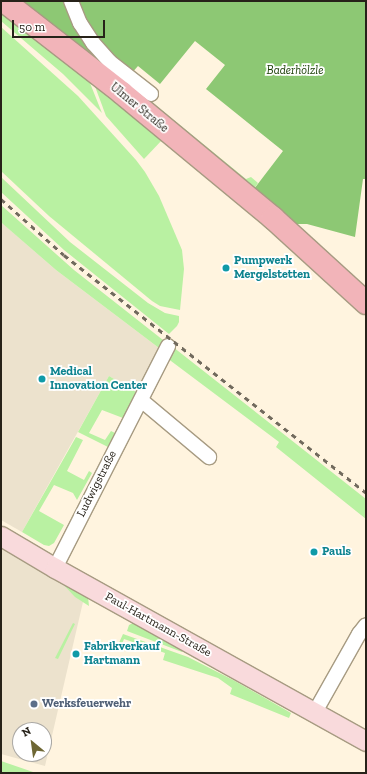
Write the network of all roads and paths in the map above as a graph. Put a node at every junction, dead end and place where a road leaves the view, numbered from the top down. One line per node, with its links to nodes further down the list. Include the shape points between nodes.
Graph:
1 (4, 1): 4 (main road, Ulmer Straße, via 273,218)
2 (71, 1): 3 (street, via 80,23 93,43 110,62)
3 (151, 94)
4 (366, 302)
5 (168, 346): 6 (street, Ludwigstraße)
6 (141, 400): 7 (street); 9 (street, Ludwigstraße)
7 (209, 457)
8 (1, 536): 9 (main road, Paul-Hartmann-Straße)
9 (55, 568): 11 (main road, Paul-Hartmann-Straße)
10 (366, 625): 11 (street)
11 (315, 712): 12 (main road, Paul-Hartmann-Straße)
12 (366, 740)

